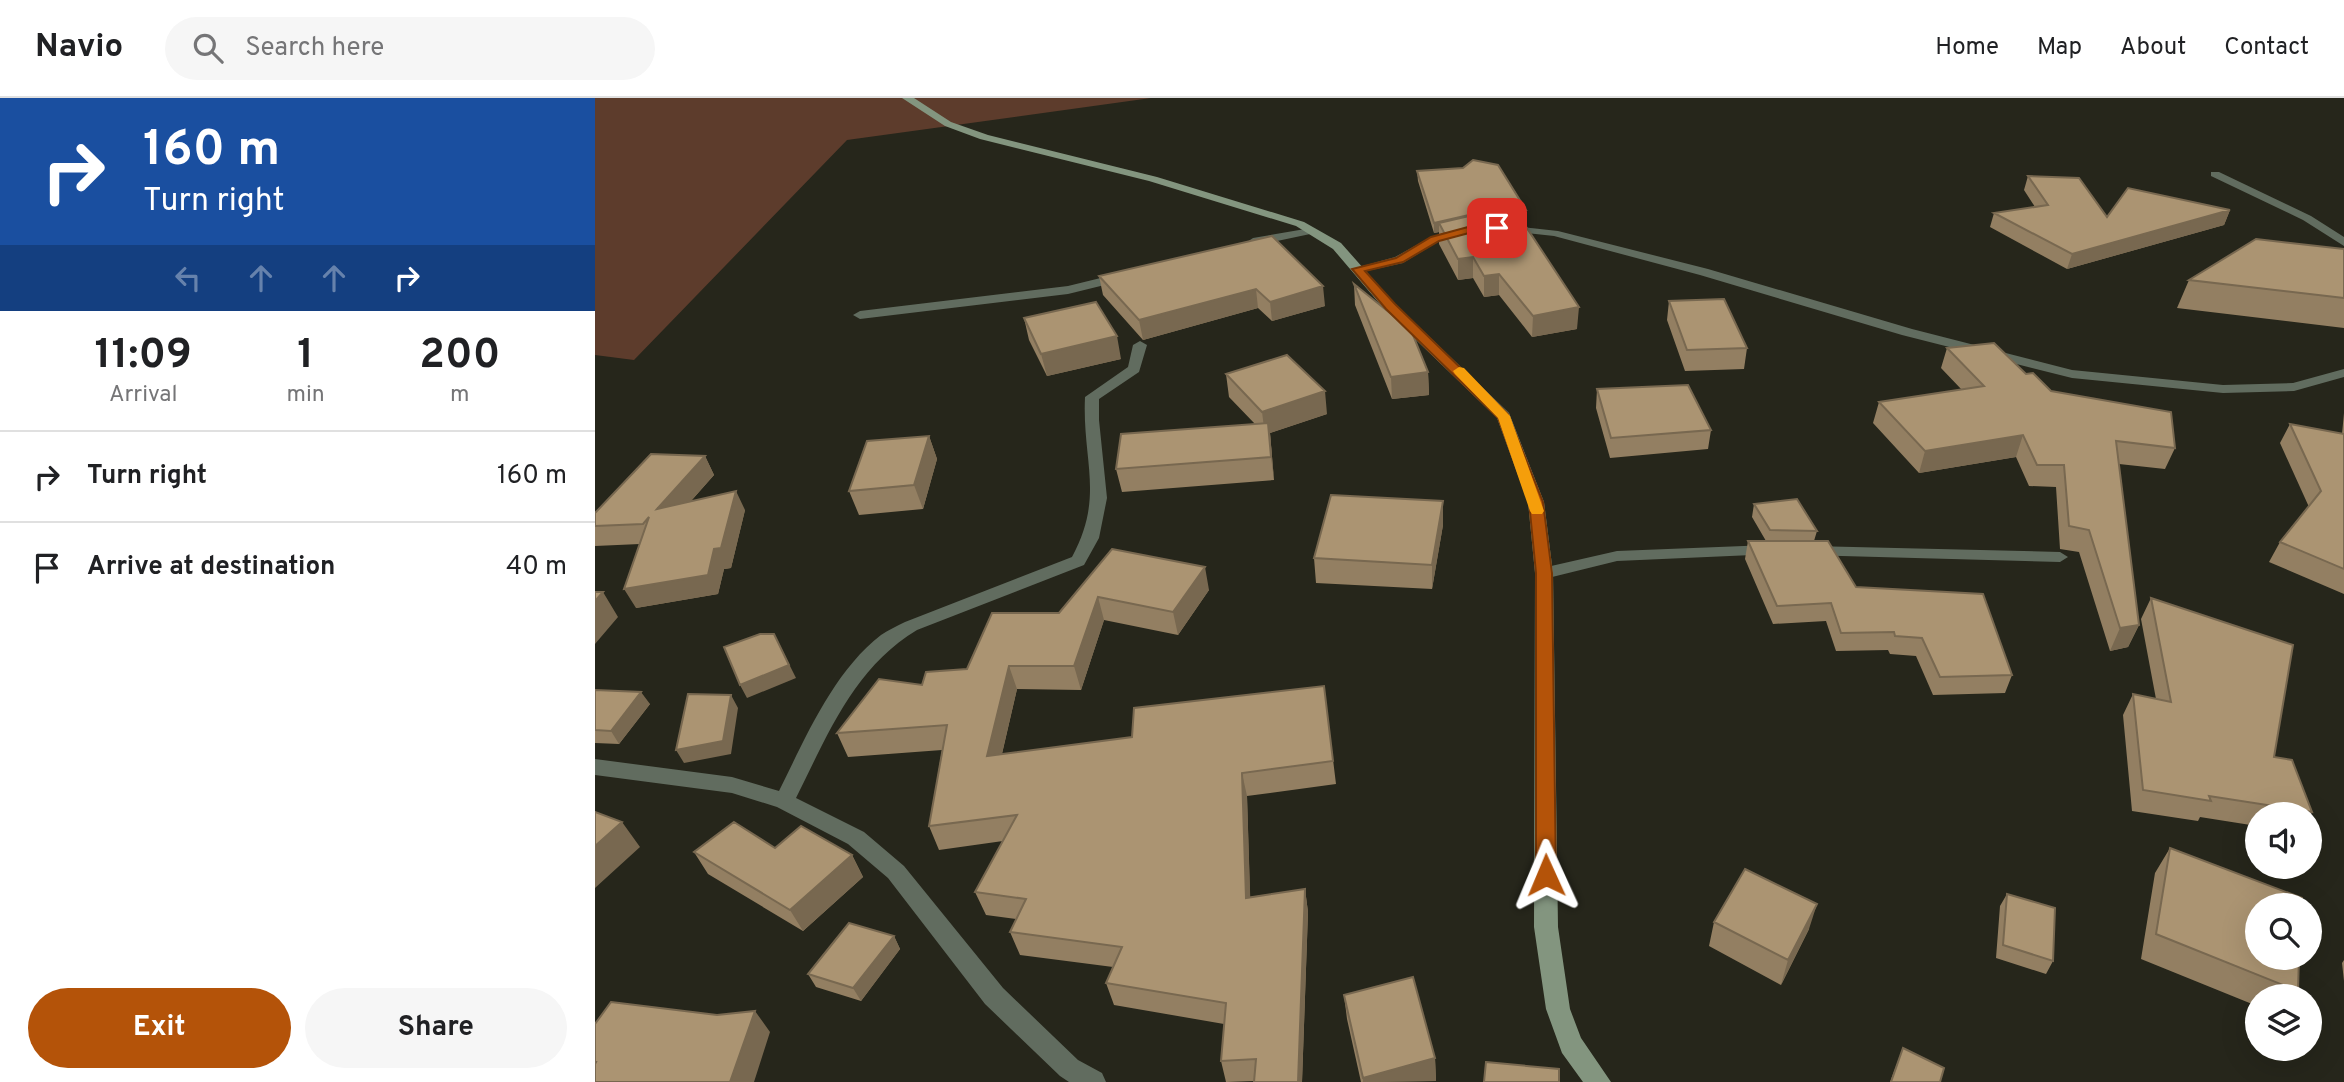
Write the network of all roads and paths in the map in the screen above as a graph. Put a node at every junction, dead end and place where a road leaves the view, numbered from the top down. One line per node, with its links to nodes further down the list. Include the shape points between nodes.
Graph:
1 (907, 98): 3 (main road, via 948,124 984,137 1153,179)
2 (2215, 174): 4 (street, via 2307,218)
3 (1311, 231): 5 (street); 6 (main road, via 1337,246)
4 (2344, 242)
5 (1241, 245)
6 (1358, 269): 10 (street, via 1399,260 1435,239 1513,227 1704,272 2071,374 2224,389 2294,387); 12 (main road, via 1390,307 1504,416 1536,502)
7 (1130, 275): 8 (street, via 1068,290)
8 (860, 315)
9 (1140, 345): 14 (street, via 1134,369 1092,397 1100,510 1078,561 911,626 886,641 823,724)
10 (2344, 373)
11 (2060, 557): 12 (street, via 1793,551 1617,556)
12 (1544, 573): 16 (main road, via 1546,927 1558,1009 1571,1045)
13 (595, 767): 14 (street, via 732,785)
14 (784, 801): 15 (street, via 856,838 896,872 993,996 1069,1068)
15 (1093, 1082)
16 (1598, 1082)

